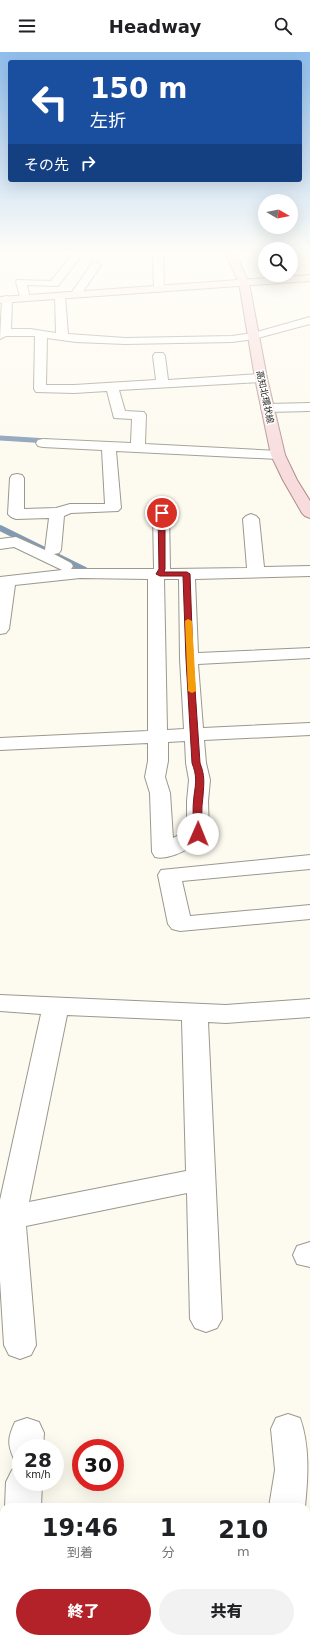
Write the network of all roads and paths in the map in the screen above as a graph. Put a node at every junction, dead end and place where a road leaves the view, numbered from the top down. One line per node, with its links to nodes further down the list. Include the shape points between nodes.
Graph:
1 (61, 326): 7 (street)
2 (252, 326): 6 (main road, 高知北環状線)
3 (288, 326): 6 (street)
4 (1, 334): 5 (street)
5 (42, 334): 7 (street); 11 (street, via 40,389)
6 (254, 336): 7 (street, via 232,339 125,341); 9 (main road, 高知北環状線)
7 (62, 337)
8 (159, 356): 10 (street)
9 (261, 378): 10 (street); 13 (main road, 高知北環状線)
10 (162, 383): 11 (street)
11 (112, 386): 15 (street, via 119,415 139,415)
12 (310, 407): 13 (street)
13 (267, 408): 17 (main road, 高知北環状線)
14 (109, 447): 15 (street); 16 (street, via 43,443); 20 (street, via 112,508 70,509)
15 (138, 449): 17 (street)
16 (52, 455)
17 (278, 455): 19 (main road, 高知北環状線, via 290,480)
18 (17, 478): 20 (street, via 16,514)
19 (308, 507)
20 (57, 513): 24 (street)
21 (162, 513): 28 (street)
22 (251, 519): 26 (street)
23 (0, 544): 27 (street, via 16,542)
24 (53, 550)
25 (310, 570): 26 (street)
26 (256, 572): 29 (street)
27 (80, 573): 28 (street); 30 (street)
28 (160, 574): 29 (street); 36 (street, via 156,579)
29 (187, 574): 33 (street)
30 (4, 581): 31 (street)
31 (0, 629)
32 (310, 653): 33 (street)
33 (189, 659): 35 (street)
34 (308, 733): 35 (street)
35 (195, 735): 36 (street); 36 (street, via 196,763 200,774 198,834 163,852 160,793 155,785 154,772 158,761)
36 (157, 736): 37 (street)
37 (0, 744)
38 (310, 862): 39 (street, via 170,875 180,924)
39 (310, 912)
40 (0, 1003): 41 (street)
41 (56, 1005): 43 (street); 45 (street)
42 (310, 1008): 43 (street, via 226,1014)
43 (195, 1013): 44 (street)
44 (200, 1179): 45 (street); 46 (street)
45 (6, 1218): 47 (street)
46 (206, 1319)
47 (20, 1345)
48 (288, 1429): 51 (street, via 292,1470)
49 (24, 1491): 50 (street)
50 (23, 1503)
51 (288, 1503)

